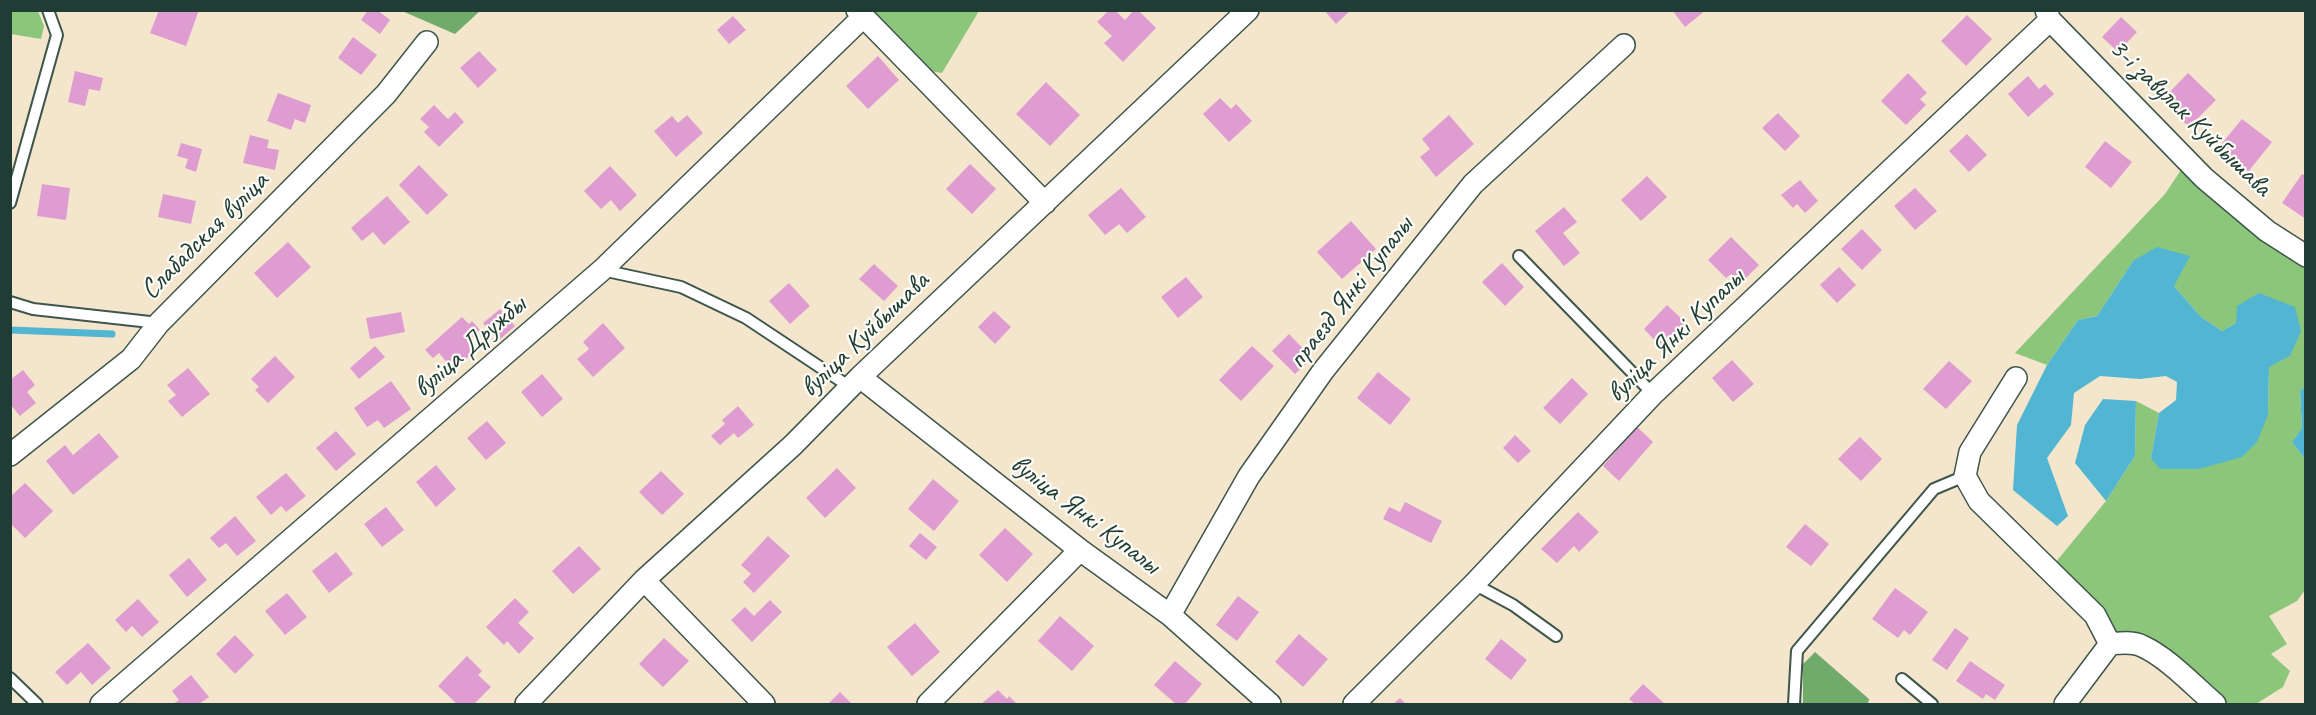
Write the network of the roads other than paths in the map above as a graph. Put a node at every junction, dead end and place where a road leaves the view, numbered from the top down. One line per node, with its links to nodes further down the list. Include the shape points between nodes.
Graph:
1 (48, 10): 7 (lane, via 57,35)
2 (1248, 10): 8 (street, вуліца Куйбышава)
3 (860, 14): 8 (street); 11 (street, вуліца Дружбы)
4 (2048, 15): 10 (street, 3-і завулак Куйбышава, via 2204,178 2267,231); 16 (street, вуліца Янкі Купалы)
5 (427, 42): 13 (street, Слабадская вуліца, via 386,94)
6 (1624, 45): 22 (street, праезд Янкі Купалы, via 1473,184 1323,371 1249,476)
7 (10, 203)
8 (1045, 203): 15 (street, вуліца Куйбышава)
9 (1519, 256): 16 (lane)
10 (2306, 256)
11 (602, 270): 15 (lane, via 681,287 746,318); 28 (street, вуліца Дружбы)
12 (10, 302): 13 (lane, via 33,309)
13 (159, 323): 17 (street, Слабадская вуліца, via 131,359)
14 (2016, 378): 18 (street, via 1970,452)
15 (855, 382): 19 (street, вуліца Янкі Купалы); 20 (street, вуліца Куйбышава, via 793,445)
16 (1653, 394): 21 (street, вуліца Янкі Купалы)
17 (10, 455)
18 (1965, 476): 24 (street, via 1979,501 2096,615); 34 (lane, via 1934,489 1797,651)
19 (1080, 550): 22 (street, вуліца Янкі Купалы); 31 (street)
20 (644, 580): 29 (street, вуліца Куйбышава); 30 (street)
21 (1474, 584): 23 (lane, via 1513,605); 33 (street, вуліца Янкі Купалы)
22 (1170, 615): 32 (street, вуліца Янкі Купалы)
23 (1556, 636)
24 (2110, 644): 36 (street); 37 (street, via 2142,645)
25 (10, 678): 27 (lane)
26 (1902, 679): 35 (lane)
27 (37, 705)
28 (101, 705)
29 (526, 705)
30 (764, 705)
31 (928, 705)
32 (1270, 705)
33 (1353, 705)
34 (1794, 705)
35 (1932, 705)
36 (2065, 705)
37 (2215, 705)

